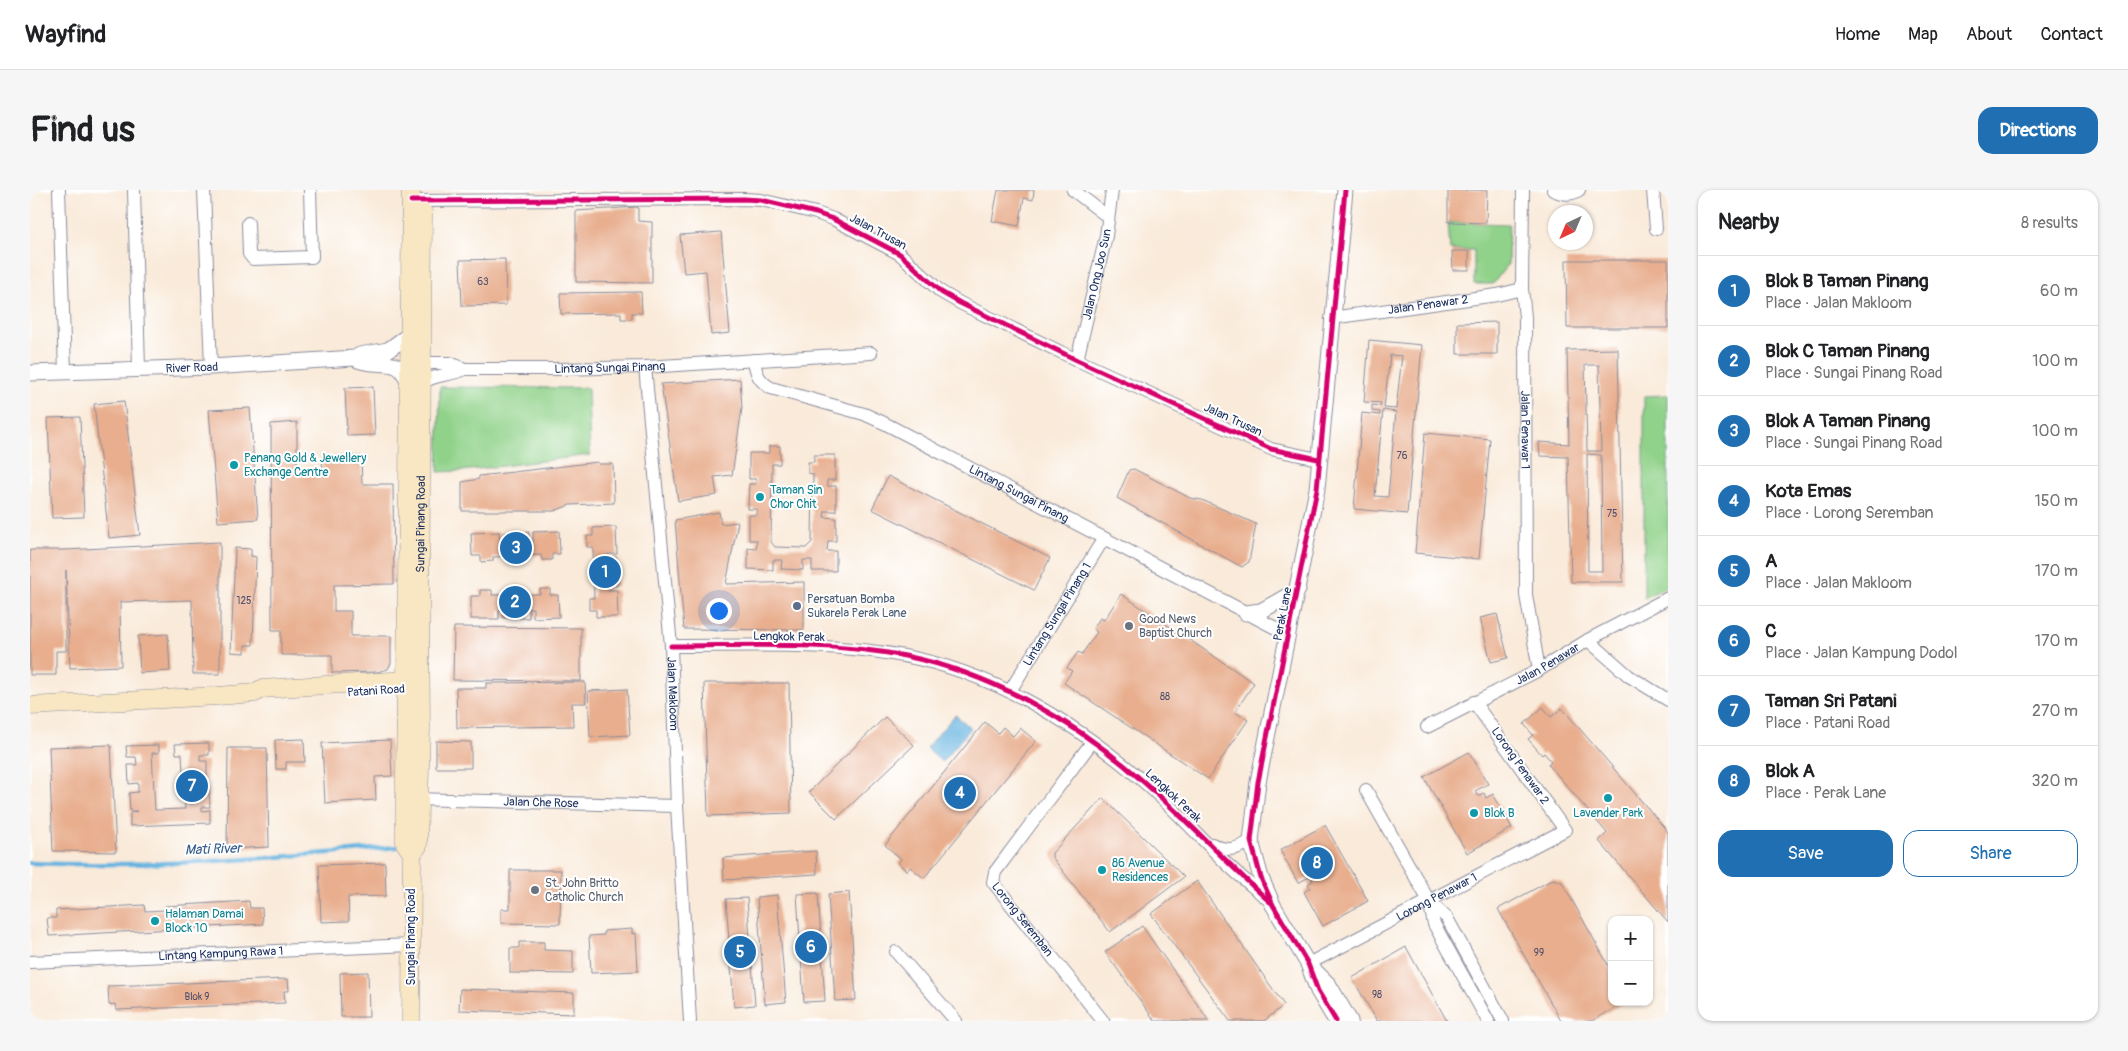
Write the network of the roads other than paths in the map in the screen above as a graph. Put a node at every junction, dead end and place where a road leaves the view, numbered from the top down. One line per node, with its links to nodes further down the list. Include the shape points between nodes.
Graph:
1 (59, 190): 29 (street)
2 (134, 190): 27 (street)
3 (204, 190): 25 (street)
4 (310, 190): 15 (street, via 312,257 253,259 249,254)
5 (1072, 190): 14 (street)
6 (1112, 190): 14 (street, Jalan Ong Joo Sun)
7 (1346, 190): 18 (street, Perak Lane)
8 (1523, 190): 17 (street, Jalan Penawar 1)
9 (1531, 190): 17 (street, via 1528,280)
10 (1553, 190): 11 (street, via 1562,194)
11 (1580, 190)
12 (1653, 190): 16 (street)
13 (416, 195): 19 (main road, Sungai Pinang Road); 23 (street, Jalan Trusan, via 751,200 816,213 900,254 942,292 960,303); 24 (main road, Sungai Pinang Road)
14 (1108, 217): 23 (street, Jalan Ong Joo Sun)
15 (248, 223)
16 (1656, 229)
17 (1522, 288): 18 (street, Jalan Penawar 2, via 1497,295); 40 (street, Jalan Penawar 1, via 1525,317 1526,595)
18 (1332, 318): 32 (street, Perak Lane)
19 (408, 335): 21 (street, River Road, via 388,350); 31 (main road, Sungai Pinang Road)
20 (871, 353): 22 (street, Lintang Sungai Pinang)
21 (355, 358): 25 (street, River Road); 31 (street, River Road, via 360,362 396,365)
22 (754, 360): 26 (street, Lintang Sungai Pinang); 33 (street, Lintang Sungai Pinang, via 761,382 771,388 864,414 884,423)
23 (1077, 360): 32 (street, Jalan Trusan, via 1271,449)
24 (422, 363): 28 (street, Lintang Sungai Pinang, via 450,363); 31 (main road, Sungai Pinang Road)
25 (211, 367): 27 (street, River Road)
26 (645, 367): 28 (street, Lintang Sungai Pinang); 39 (street, Jalan Makloom)
27 (139, 369): 29 (street, River Road)
28 (465, 369): 31 (street, Lintang Sungai Pinang)
29 (65, 372): 30 (street, River Road)
30 (30, 374)
31 (415, 384): 41 (main road, Sungai Pinang Road)
32 (1318, 459): 34 (street, Perak Lane, via 1317,489)
33 (1104, 538): 36 (street, Lintang Sungai Pinang); 42 (street, Lintang Sungai Pinang 1)
34 (1298, 590): 36 (street, via 1261,612); 37 (street, Perak Lane)
35 (1668, 598): 38 (street, Jalan Penawar)
36 (1246, 612): 37 (street, Lintang Sungai Pinang)
37 (1289, 635): 53 (street, Perak Lane, via 1256,796)
38 (1588, 640): 40 (street, Jalan Penawar); 43 (street, via 1629,676)
39 (671, 646): 42 (street, Lengkok Perak, via 794,645 853,649 905,656 960,670); 50 (street, Jalan Makloom)
40 (1539, 670): 44 (street, Jalan Penawar)
41 (411, 685): 45 (main road, Patani Road, via 260,698 255,693); 49 (main road, Sungai Pinang Road)
42 (1010, 691): 47 (street, Lengkok Perak)
43 (1668, 700)
44 (1474, 702): 46 (street, Jalan Penawar); 51 (street, Lorong Penawar 2)
45 (30, 706)
46 (1426, 727)
47 (1092, 742): 52 (street, Lengkok Perak, via 1137,775); 63 (street, Lorong Seremban, via 995,872 993,882)
48 (1366, 790): 54 (street)
49 (412, 799): 50 (street, Jalan Che Rose); 56 (main road, Sungai Pinang Road, via 405,843 412,854)
50 (677, 806): 61 (street, Jalan Makloom)
51 (1565, 830): 54 (street, Lorong Penawar 1)
52 (1205, 840): 53 (street, Lengkok Perak, via 1232,851); 55 (street, Lengkok Perak)
53 (1251, 841): 55 (street, Perak Lane, via 1261,878)
54 (1429, 901): 59 (street, Lorong Penawar 1); 66 (street, via 1434,924); 67 (street, via 1446,918)
55 (1274, 905): 59 (street, Perak Lane)
56 (411, 945): 58 (street, Lintang Kampung Rawa 1); 60 (main road, Sungai Pinang Road)
57 (896, 952): 62 (street)
58 (30, 962)
59 (1308, 964): 64 (street, Perak Lane, via 1318,991); 65 (street, via 1329,985)
60 (411, 1021)
61 (690, 1021)
62 (956, 1021)
63 (1103, 1021)
64 (1336, 1021)
65 (1350, 1021)
66 (1488, 1021)
67 (1503, 1021)

